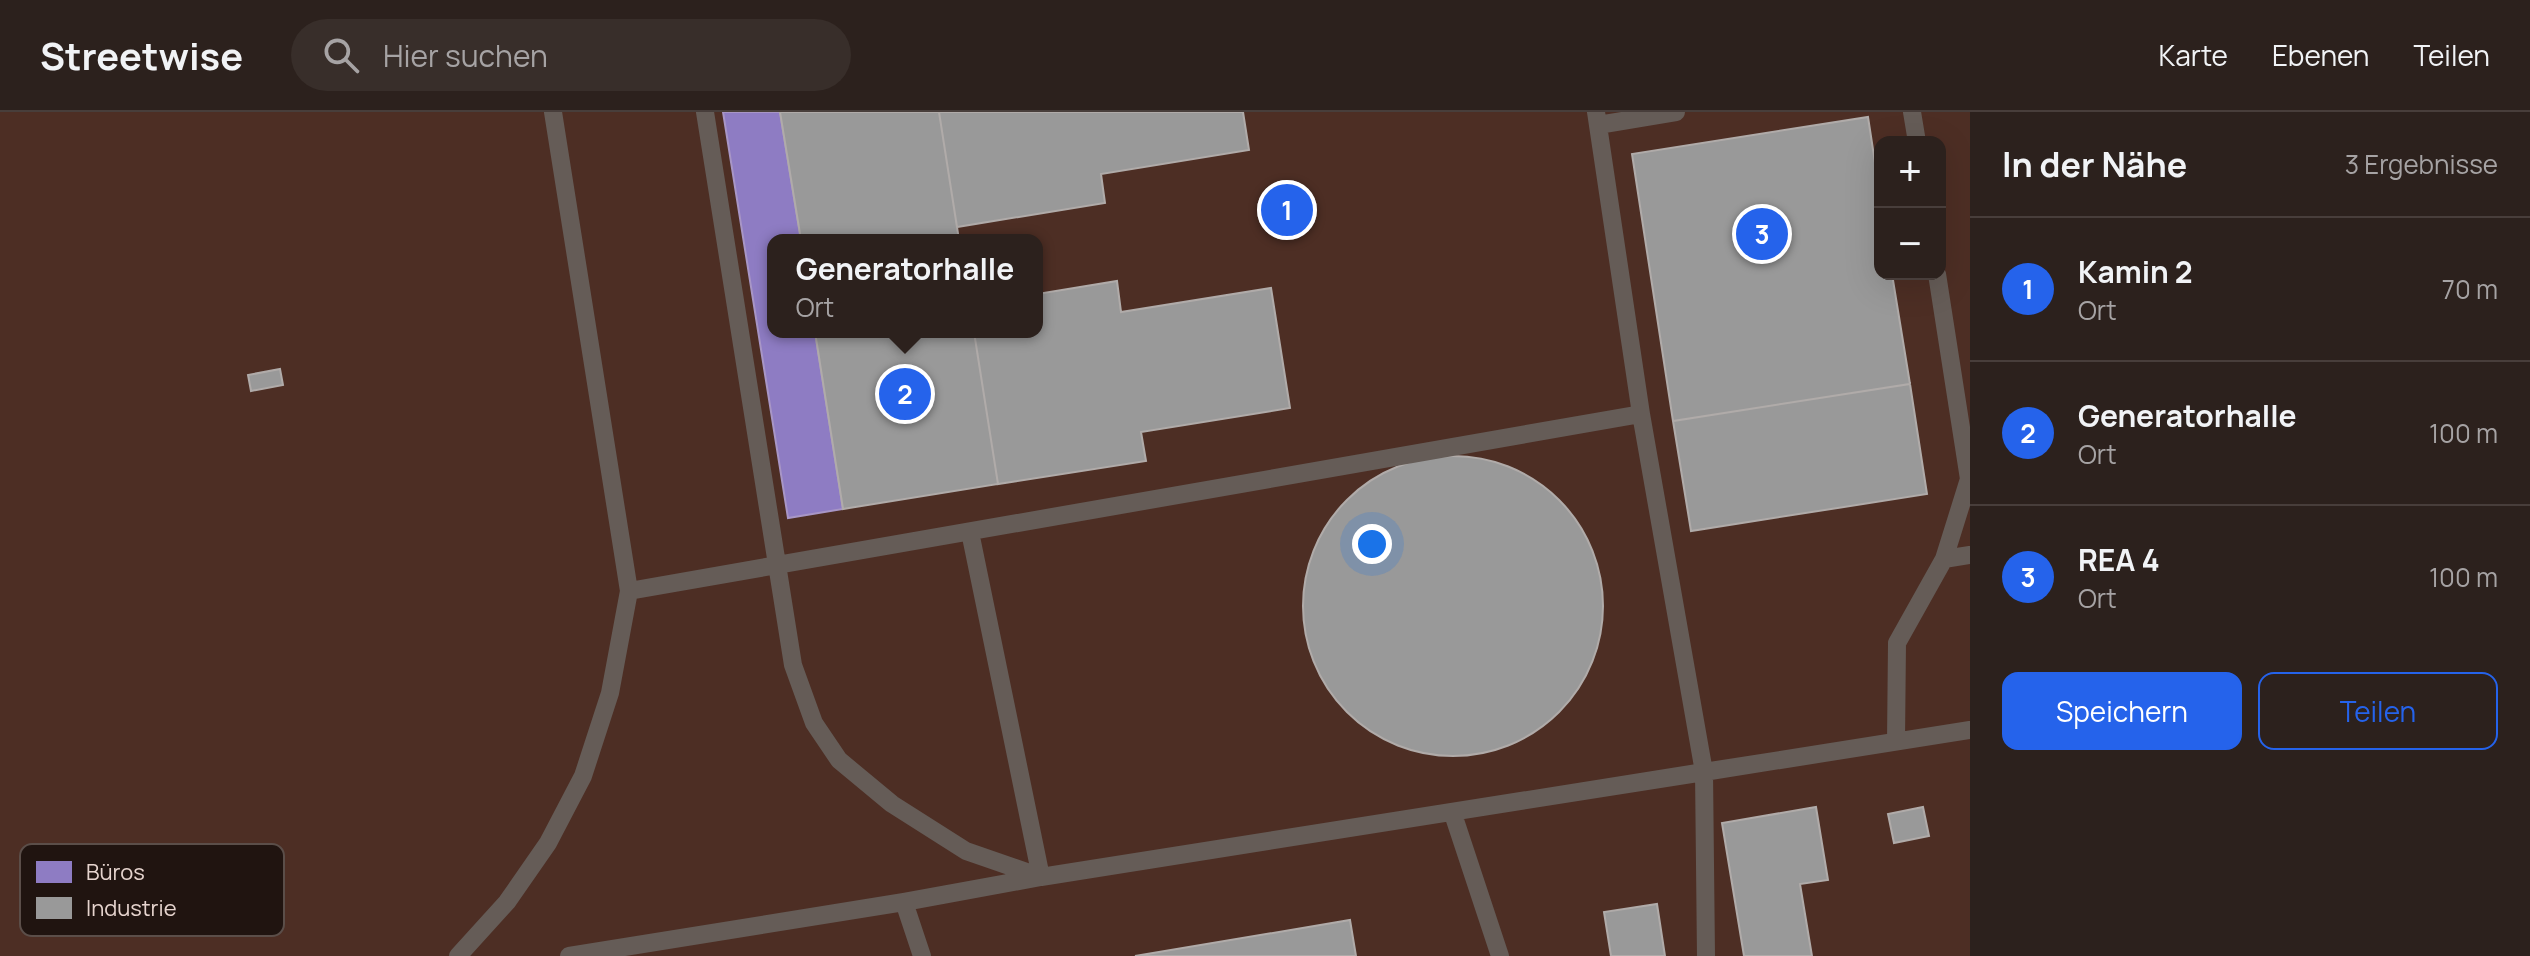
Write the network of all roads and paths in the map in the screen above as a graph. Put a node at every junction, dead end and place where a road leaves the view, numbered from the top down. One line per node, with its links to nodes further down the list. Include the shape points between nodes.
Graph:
1 (553, 112): 13 (lane)
2 (705, 112): 12 (lane)
3 (1676, 112): 5 (lane)
4 (1912, 112): 6 (lane)
5 (1597, 118): 8 (lane)
6 (1916, 136)
7 (1938, 280): 11 (lane, via 1969,479)
8 (1641, 414): 9 (lane); 16 (lane)
9 (970, 532): 12 (lane); 18 (lane)
10 (1970, 555): 11 (lane)
11 (1944, 559): 15 (lane, via 1897,643)
12 (776, 564): 13 (lane); 18 (lane, via 793,665 814,723 839,760 892,804 966,851)
13 (629, 591): 20 (lane, via 610,693 583,776 548,843 507,902)
14 (1970, 730): 15 (lane)
15 (1896, 741): 16 (lane)
16 (1704, 772): 17 (lane); 24 (lane)
17 (1453, 814): 18 (lane); 23 (lane)
18 (1041, 877): 19 (lane)
19 (904, 902): 21 (lane); 22 (lane)
20 (458, 956)
21 (569, 956)
22 (922, 956)
23 (1500, 956)
24 (1706, 956)

